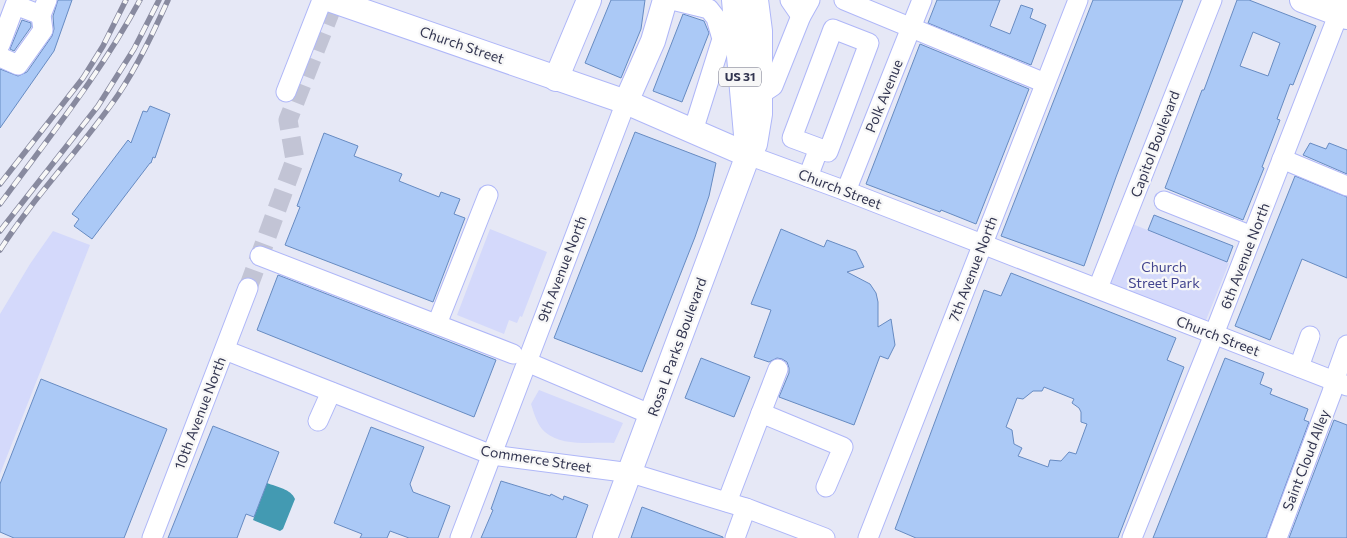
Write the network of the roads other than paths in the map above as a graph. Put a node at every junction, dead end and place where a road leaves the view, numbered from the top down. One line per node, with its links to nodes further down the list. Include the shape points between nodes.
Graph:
1 (322, 0): 23 (street)
2 (330, 0): 21 (main road, Church Street)
3 (589, 0): 21 (main road)
4 (665, 0): 25 (main road, 9th Avenue North, via 653,41)
5 (672, 0): 14 (street)
6 (734, 0): 30 (main road, Rosa L Parks Boulevard / US 31)
7 (756, 0): 24 (main road, Rosa L Parks Boulevard / US 31)
8 (790, 0): 16 (street)
9 (844, 0): 18 (street)
10 (922, 0): 18 (street, Polk Avenue)
11 (1078, 0): 22 (street, 7th Avenue North)
12 (1212, 0): 41 (street, Capitol Boulevard)
13 (1302, 0): 17 (main road)
14 (694, 3): 27 (street, via 709,9 716,18 722,39)
15 (44, 7): 19 (street, via 15,5); 20 (street, via 43,30 18,65)
16 (806, 8): 24 (street, via 773,86)
17 (1343, 11): 31 (street, 6th Avenue North)
18 (911, 28): 22 (street); 28 (street, Polk Avenue)
19 (0, 45)
20 (0, 57)
21 (556, 79): 25 (main road, Church Street)
22 (1046, 83): 38 (street, 7th Avenue North)
23 (286, 92)
24 (761, 94): 30 (main road, Rosa L Parks Boulevard / US 31, via 758,134)
25 (626, 102): 27 (main road, Church Street); 47 (street, 9th Avenue North)
26 (840, 122): 28 (street); 29 (street, via 828,152); 29 (street, via 869,43 833,30 792,138)
27 (693, 131): 30 (main road, Church Street)
28 (869, 134): 34 (street, Polk Avenue)
29 (819, 148): 32 (street)
30 (748, 155): 32 (street, Church Street); 53 (main road, Rosa L Parks Boulevard / US 31)
31 (1282, 159): 33 (street); 37 (street, 6th Avenue North)
32 (808, 177): 34 (street, Church Street)
33 (1347, 186)
34 (846, 191): 38 (street, Church Street)
35 (488, 195): 42 (street)
36 (1164, 202): 37 (street)
37 (1252, 236): 43 (street, 6th Avenue North)
38 (983, 244): 41 (street, Church Street); 65 (street, 7th Avenue North)
39 (260, 256): 42 (street)
40 (248, 288): 46 (street, 10th Avenue North)
41 (1098, 288): 43 (street, Church Street)
42 (437, 324): 47 (street)
43 (1214, 335): 48 (street, Church Street); 66 (street, 6th Avenue North)
44 (1310, 336): 48 (street)
45 (1347, 345): 50 (street, Saint Cloud Alley)
46 (225, 350): 51 (street, Commerce Street); 61 (street, 10th Avenue North)
47 (520, 358): 53 (street); 55 (street, 9th Avenue North)
48 (1299, 367): 50 (street, Church Street)
49 (778, 370): 52 (street)
50 (1341, 384): 67 (street, Saint Cloud Alley, via 1332,392)
51 (331, 392): 54 (street); 55 (street, Commerce Street)
52 (761, 413): 57 (street, via 843,447); 58 (street)
53 (652, 415): 56 (main road, Rosa L Parks Boulevard / US 31)
54 (318, 421)
55 (492, 456): 56 (street, Commerce Street); 62 (street, 9th Avenue North)
56 (630, 473): 58 (street, Commerce Street); 63 (main road, Rosa L Parks Boulevard / US 31)
57 (826, 487)
58 (727, 502): 59 (street, Commerce Street)
59 (746, 508): 60 (street, Commerce Street); 64 (street)
60 (817, 537)
61 (152, 538)
62 (460, 538)
63 (605, 538)
64 (735, 538)
65 (868, 538)
66 (1132, 538)
67 (1277, 538)

